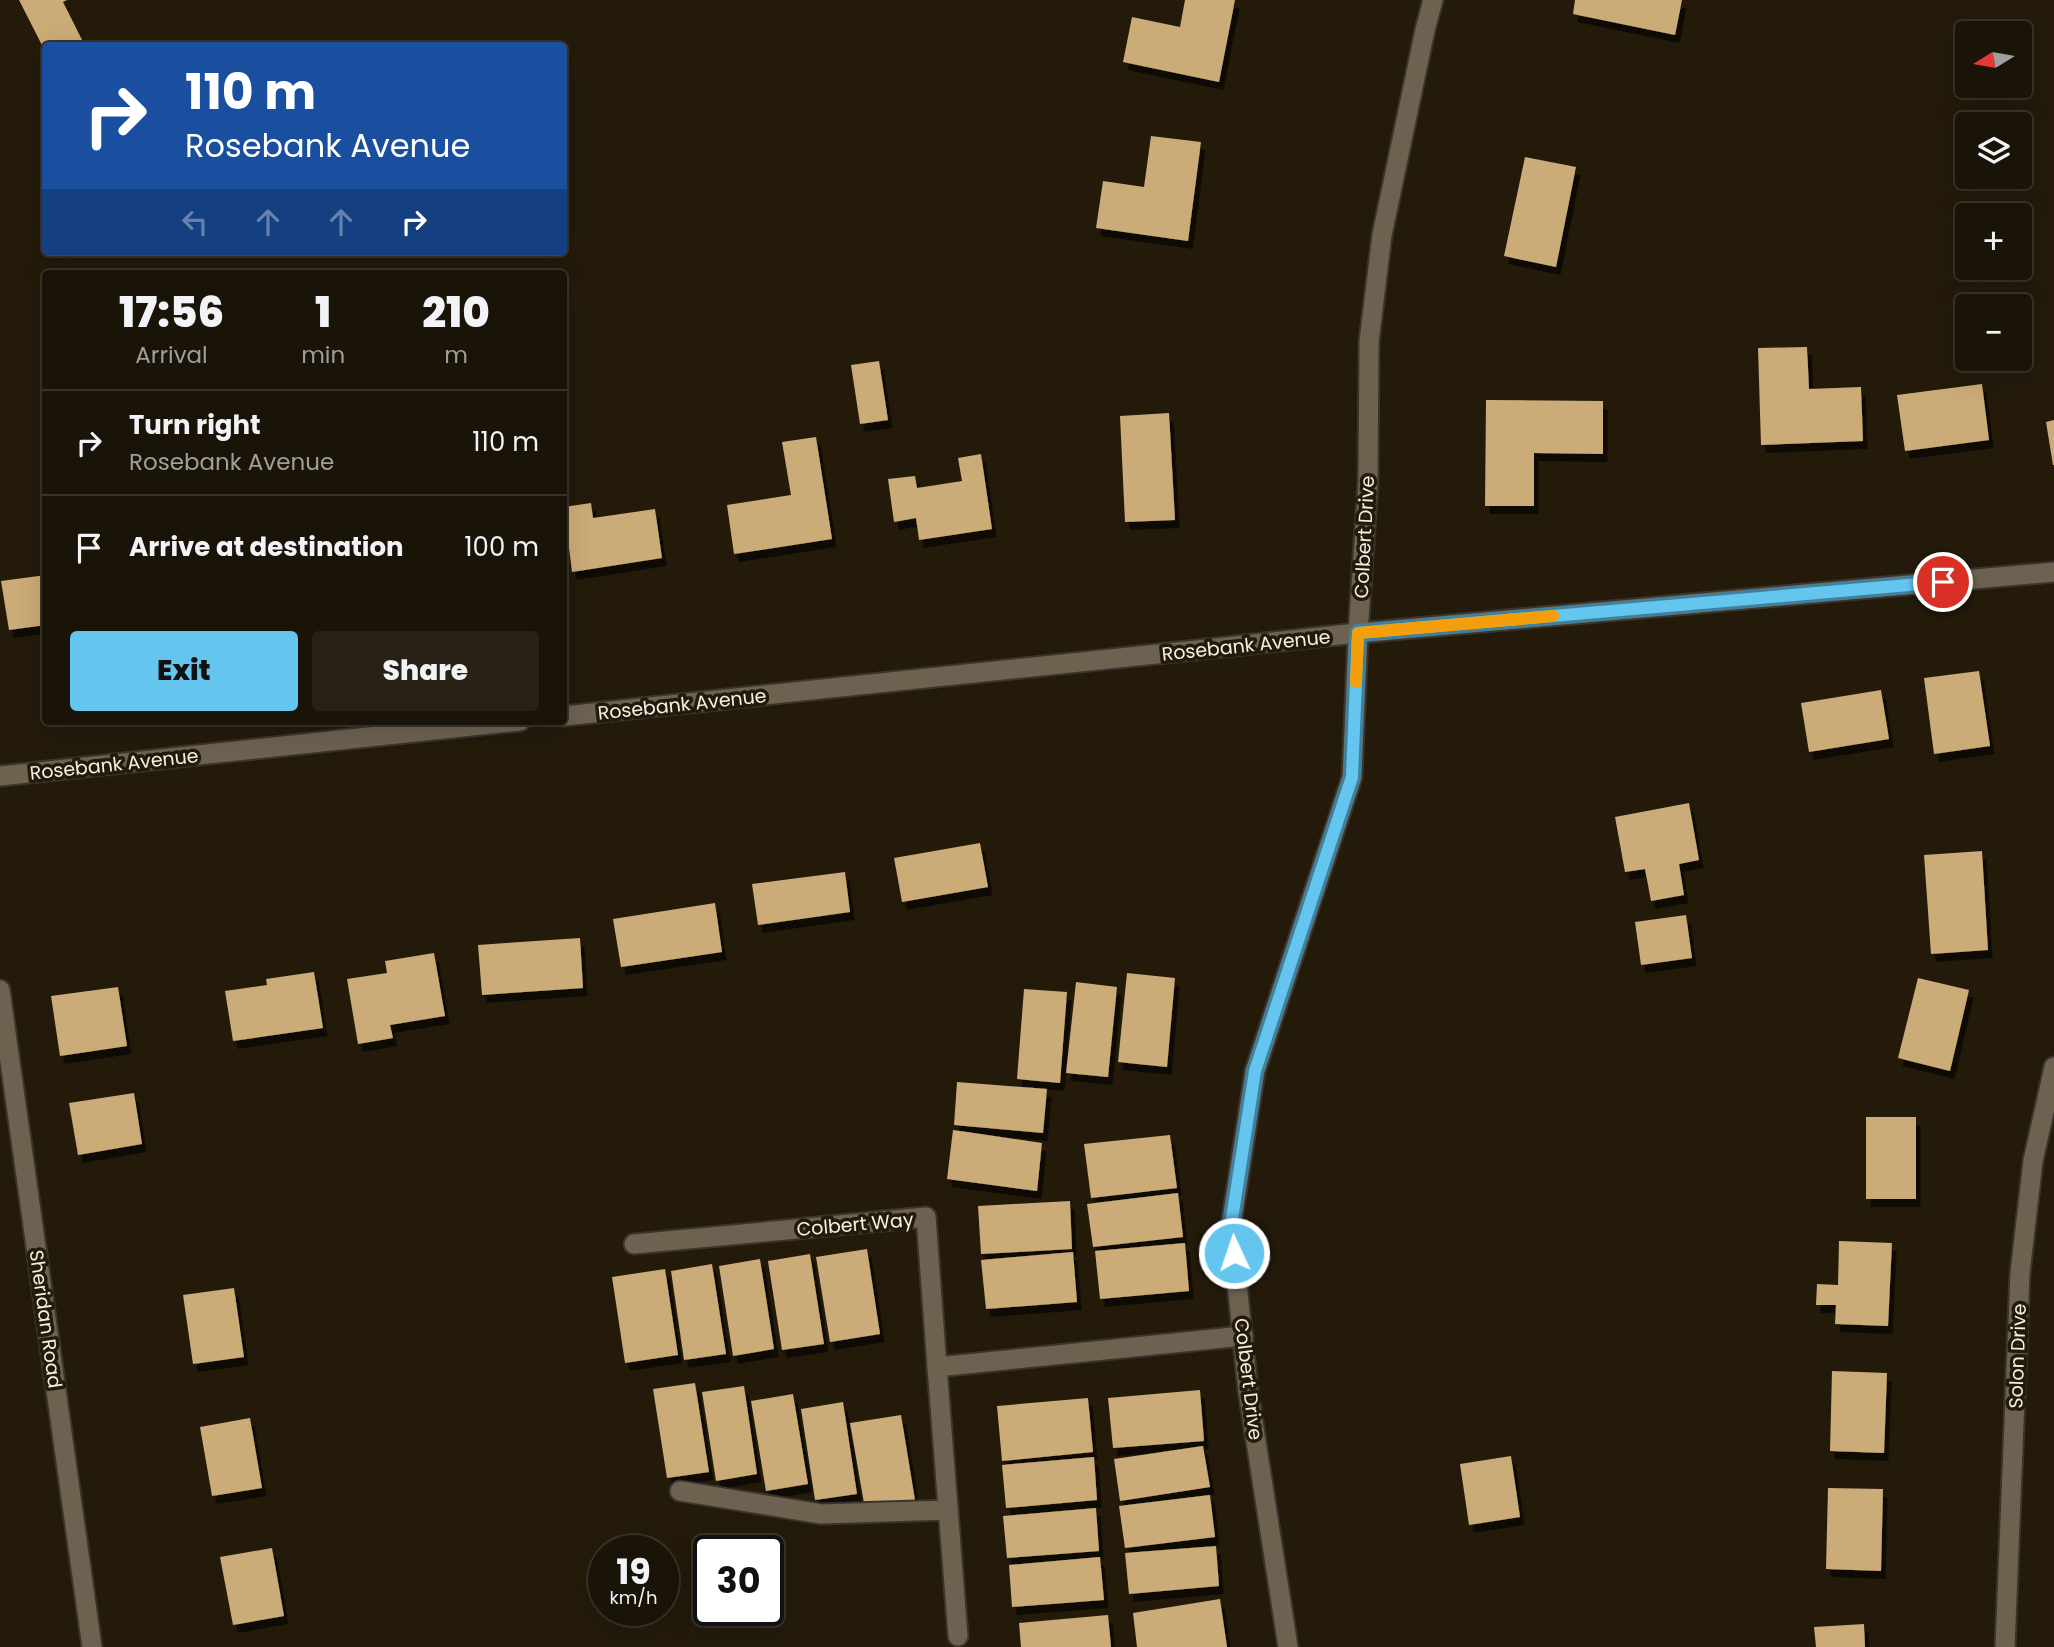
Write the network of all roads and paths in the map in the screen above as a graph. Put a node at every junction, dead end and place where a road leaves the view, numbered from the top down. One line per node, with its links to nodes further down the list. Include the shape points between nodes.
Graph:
1 (1433, 0): 3 (street, Colbert Drive, via 1382,235 1368,342 1368,482)
2 (2054, 572): 3 (street, Rosebank Avenue)
3 (1358, 633): 4 (street, Rosebank Avenue); 10 (street, Colbert Drive, via 1352,777 1255,1071 1231,1225)
4 (567, 716)
5 (482, 725): 6 (street, Rosebank Avenue)
6 (0, 776)
7 (0, 990): 15 (street, Sheridan Road)
8 (2054, 1067): 17 (street, Solon Drive, via 2033,1161 2020,1273)
9 (634, 1244): 11 (street, Colbert Way, via 926,1217)
10 (1242, 1336): 11 (street); 16 (street, Colbert Drive)
11 (937, 1367): 13 (street, Colbert Way)
12 (680, 1491): 13 (street, via 821,1514)
13 (948, 1510): 14 (street, Colbert Way)
14 (958, 1636)
15 (92, 1647)
16 (1288, 1647)
17 (2005, 1647)

